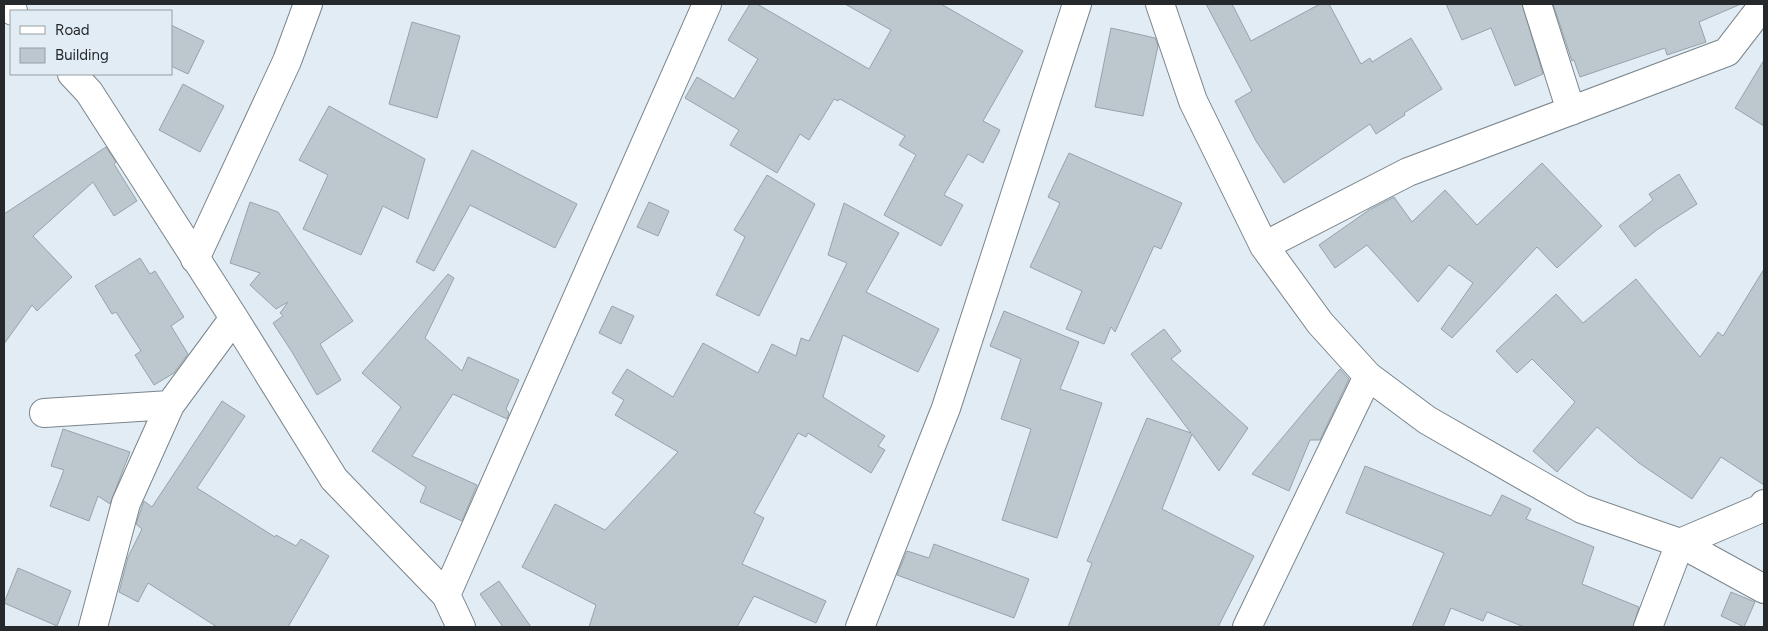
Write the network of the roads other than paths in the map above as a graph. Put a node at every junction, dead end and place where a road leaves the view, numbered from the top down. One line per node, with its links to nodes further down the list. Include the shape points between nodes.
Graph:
1 (308, 4): 10 (street, via 287,61)
2 (707, 4): 18 (street)
3 (1077, 4): 21 (street, via 946,408)
4 (1160, 4): 9 (street, via 1193,101)
5 (1537, 4): 8 (street)
6 (1764, 4): 8 (street, via 1727,52)
7 (73, 75): 10 (street, via 88,92)
8 (1571, 111): 9 (street, via 1408,172)
9 (1264, 246): 12 (street, via 1320,323)
10 (195, 259): 11 (street)
11 (234, 318): 13 (street); 18 (street, via 334,479)
12 (1368, 376): 16 (street, via 1427,420 1582,509); 22 (street)
13 (170, 405): 14 (street); 19 (street, via 126,503)
14 (44, 413)
15 (1764, 504): 16 (street, via 1762,508)
16 (1680, 543): 17 (street); 23 (street)
17 (1764, 589)
18 (446, 595): 20 (street)
19 (93, 627)
20 (461, 627)
21 (860, 627)
22 (1247, 627)
23 (1648, 627)

